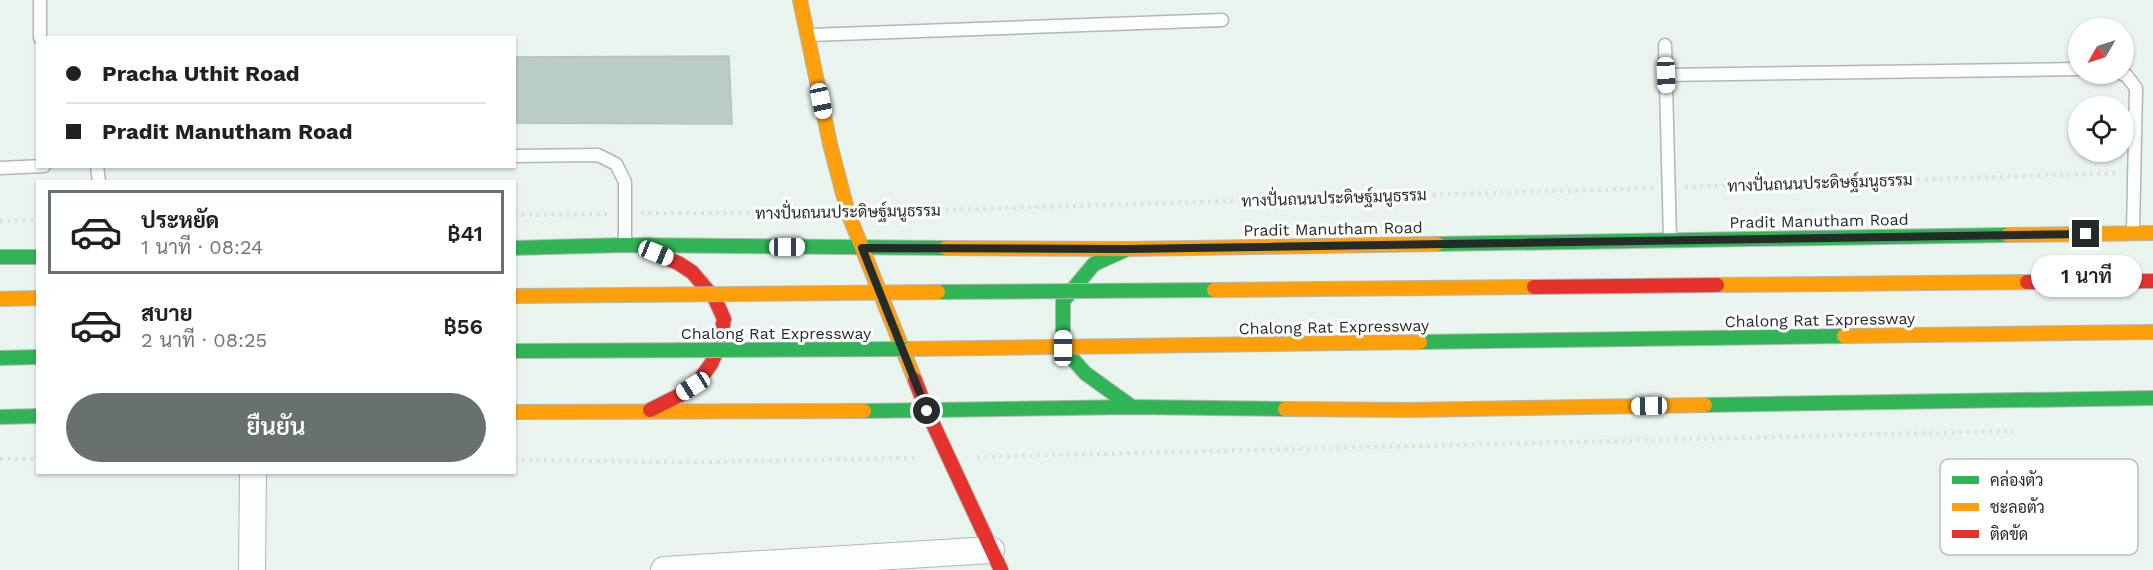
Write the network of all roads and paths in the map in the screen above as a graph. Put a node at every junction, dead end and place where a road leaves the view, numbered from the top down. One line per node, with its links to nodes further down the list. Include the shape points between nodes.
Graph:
1 (40, 0): 5 (lane)
2 (800, 0): 4 (main road)
3 (1222, 20): 4 (lane)
4 (807, 35): 16 (main road)
5 (40, 36)
6 (1665, 45): 8 (lane)
7 (2068, 69): 8 (lane)
8 (1666, 75): 14 (lane)
9 (2133, 84): 13 (lane, via 2136,88)
10 (516, 156): 15 (lane, via 598,155 616,164 625,182)
11 (36, 167): 12 (lane)
12 (0, 168)
13 (2134, 172): 14 (path, ทางปั่นถนนประดิษฐ์มนูธรรม); 20 (lane)
14 (1669, 187): 16 (path, ทางปั่นถนนประดิษฐ์มนูธรรม); 22 (lane)
15 (625, 213): 16 (path, ทางปั่นถนนประดิษฐ์มนูธรรม); 17 (path, ทางปั่นถนนประดิษฐ์มนูธรรม); 23 (lane)
16 (848, 213): 25 (main road)
17 (516, 215)
18 (36, 220): 19 (path)
19 (0, 221)
20 (2133, 233): 21 (main road, Pradit Manutham Road); 22 (main road, Pradit Manutham Road)
21 (2153, 233)
22 (1670, 240): 26 (main road, Pradit Manutham Road)
23 (631, 245): 24 (main road, Pradit Manutham Road); 25 (main road, Pradit Manutham Road); 41 (main road, via 688,269 704,283 724,319 720,346 709,368 693,386)
24 (516, 248)
25 (862, 248): 26 (main road, Pradit Manutham Road); 39 (main road)
26 (1127, 249): 38 (main road, via 1094,264 1063,301 1063,348 1085,373)
27 (0, 257): 28 (main road)
28 (36, 257)
29 (2153, 281): 30 (main road, bridge)
30 (516, 296)
31 (36, 298): 32 (main road)
32 (0, 299)
33 (2153, 332): 34 (main road, Chalong Rat Expressway, bridge)
34 (516, 351)
35 (36, 357): 36 (main road)
36 (0, 358)
37 (2153, 398): 38 (main road, via 1409,410)
38 (1132, 407): 39 (main road)
39 (927, 411): 41 (main road); 45 (main road)
40 (516, 412): 41 (main road)
41 (647, 412)
42 (36, 416): 43 (main road)
43 (0, 417)
44 (2022, 431): 45 (path)
45 (948, 457): 48 (path, via 691,462); 50 (main road)
46 (0, 459): 47 (path)
47 (36, 459)
48 (516, 460)
49 (253, 474): 51 (street)
50 (996, 560): 52 (street)
51 (252, 570)
52 (664, 570)

